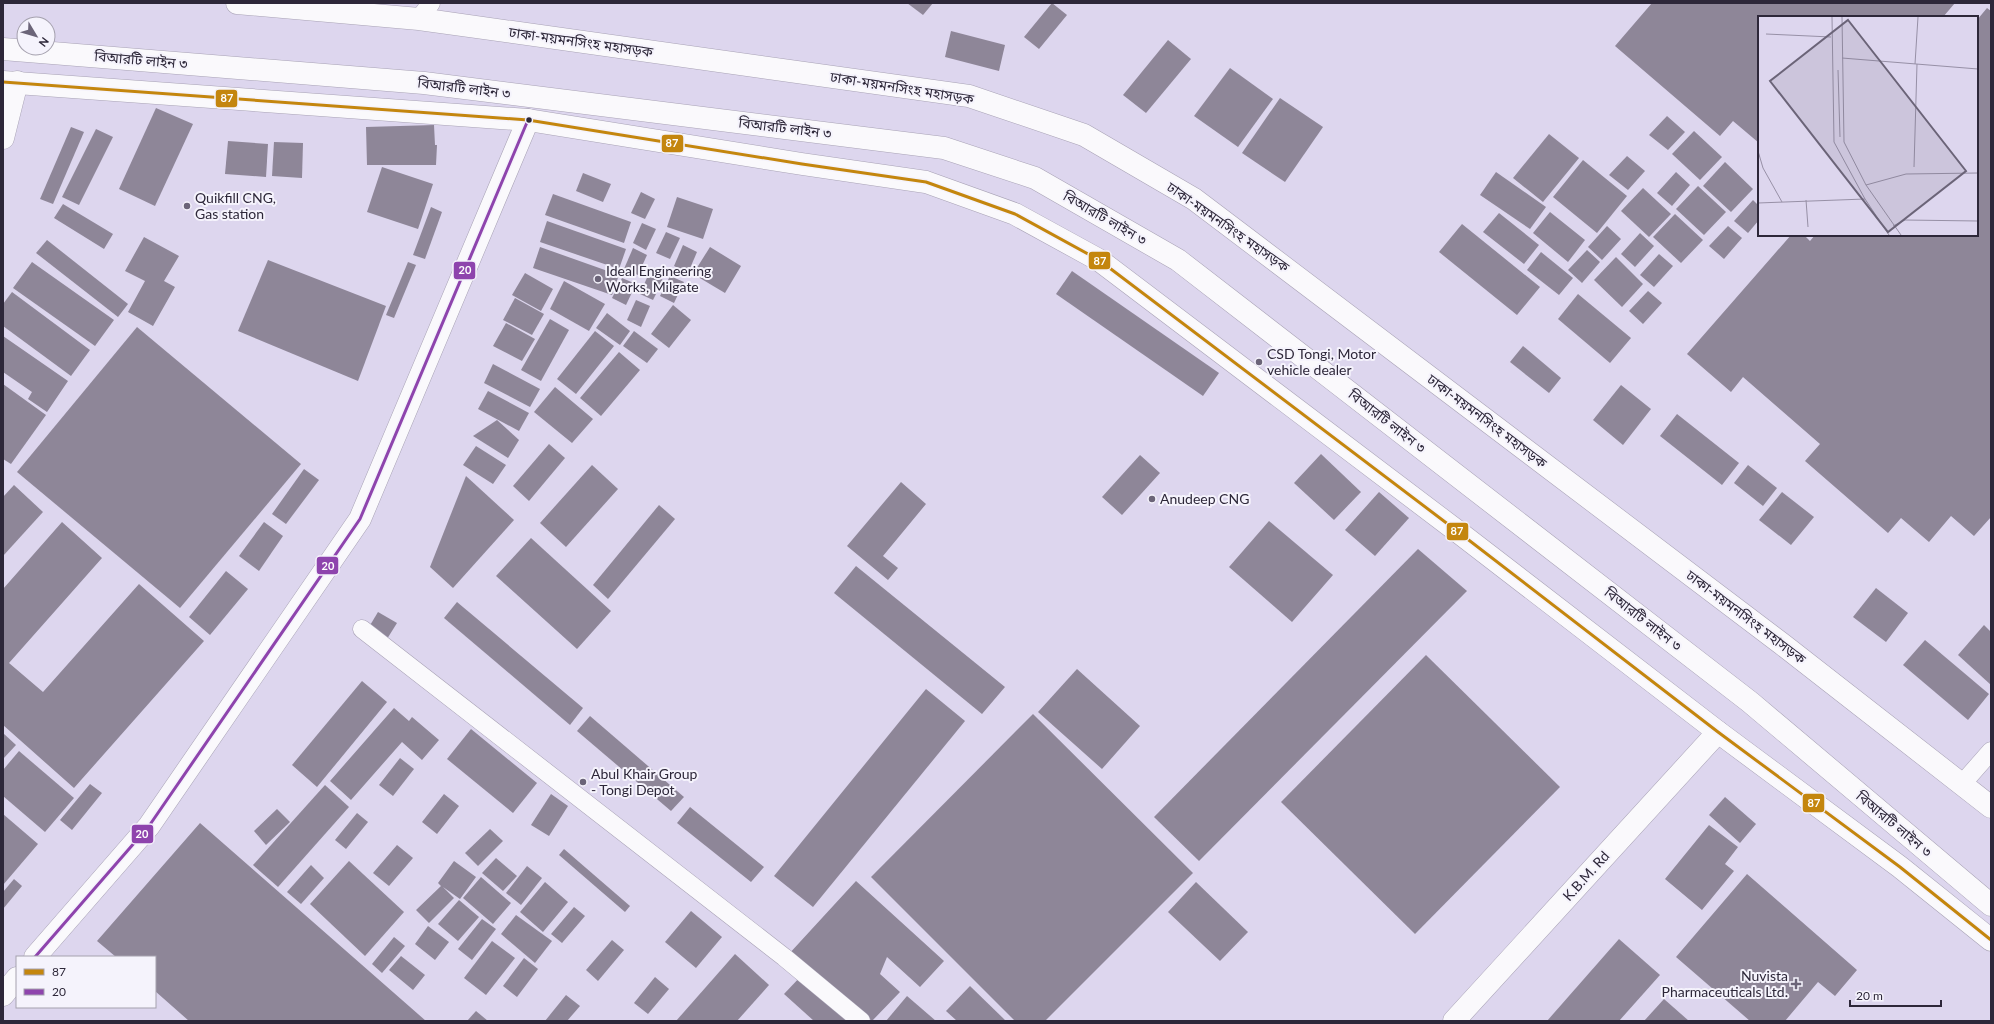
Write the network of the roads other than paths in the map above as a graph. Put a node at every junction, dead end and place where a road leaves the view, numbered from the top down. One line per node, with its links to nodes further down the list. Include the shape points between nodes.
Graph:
1 (237, 3): 2 (main road, ঢাকা-ময়মনসিংহ মহাসড়ক)
2 (425, 11): 10 (main road, ঢাকা-ময়মনসিংহ মহাসড়ক, via 969,96 1084,135 1200,204 1782,644)
3 (3, 49): 12 (main road, বিআরটি লাইন ৩, via 439,85 944,148 1035,178 1178,260 1750,702)
4 (10, 82): 5 (main road); 6 (main road)
5 (528, 120): 8 (main road, via 926,182 1015,214 1099,260); 14 (main road, via 360,519 149,826)
6 (3, 138)
7 (362, 629): 17 (lane, via 784,957)
8 (1718, 732): 13 (main road, via 1900,867); 18 (main road, K.B.M. Rd)
9 (1991, 751): 10 (lane)
10 (1962, 784): 11 (main road, ঢাকা-ময়মনসিংহ মহাসড়ক)
11 (1991, 807)
12 (1991, 905)
13 (1991, 940)
14 (36, 956)
15 (16, 979): 16 (main road)
16 (3, 995)
17 (861, 1021)
18 (1454, 1021)

